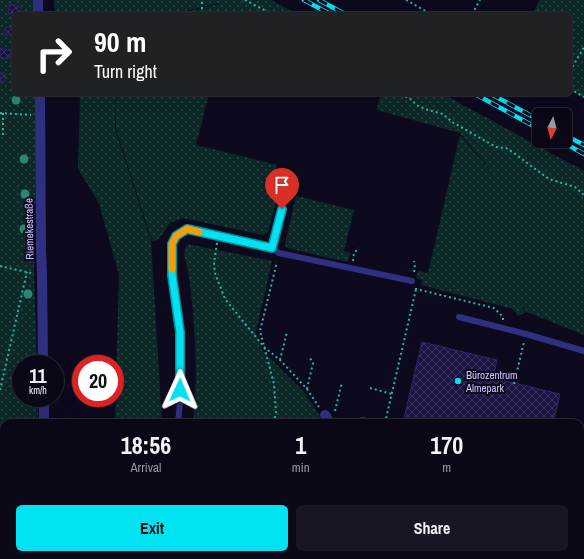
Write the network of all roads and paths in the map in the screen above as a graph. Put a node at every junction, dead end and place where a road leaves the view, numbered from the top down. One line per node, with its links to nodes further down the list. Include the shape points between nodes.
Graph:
1 (38, 0): 6 (street)
2 (202, 0): 7 (path)
3 (245, 0): 8 (path)
4 (406, 0): 9 (path)
5 (480, 0): 10 (path)
6 (38, 12)
7 (201, 12)
8 (268, 12)
9 (427, 12)
10 (473, 12)
11 (584, 47): 12 (path)
12 (572, 68)
13 (572, 90): 16 (path)
14 (40, 96): 18 (street, Riemekestraße)
15 (405, 96): 20 (path, via 416,105 443,114 452,122 496,147 506,148 549,179 575,187)
16 (584, 97)
17 (1, 113): 18 (path); 19 (path)
18 (40, 115): 31 (street, Riemekestraße)
19 (3, 136)
20 (584, 195)
21 (282, 209): 23 (lane)
22 (219, 236): 23 (lane); 38 (path, via 214,264 225,299); 51 (lane, via 187,229 176,236 172,244 172,275 180,332)
23 (272, 248): 25 (lane)
24 (359, 248): 26 (path, via 354,253)
25 (279, 253): 32 (lane); 38 (path, via 260,331)
26 (353, 260)
27 (414, 261): 29 (path)
28 (0, 266): 30 (path)
29 (415, 270)
30 (27, 272): 31 (path); 46 (path)
31 (42, 274): 40 (street, Riemekestraße)
32 (412, 281): 33 (path, via 417,282)
33 (416, 289): 35 (path, via 494,308 503,317); 48 (path)
34 (459, 317): 35 (lane)
35 (501, 328): 37 (lane)
36 (287, 332): 42 (path)
37 (526, 334): 39 (lane); 44 (path)
38 (264, 347): 42 (path); 52 (path, via 274,384)
39 (584, 352)
40 (43, 355)
41 (310, 358): 47 (path, via 313,363)
42 (280, 360): 47 (path)
43 (342, 382): 53 (path)
44 (514, 384)
45 (370, 388): 48 (path)
46 (0, 390)
47 (307, 390): 53 (path)
48 (392, 394): 54 (path)
49 (44, 407): 50 (street)
50 (44, 419)
51 (178, 419)
52 (275, 419)
53 (331, 419)
54 (386, 419)

